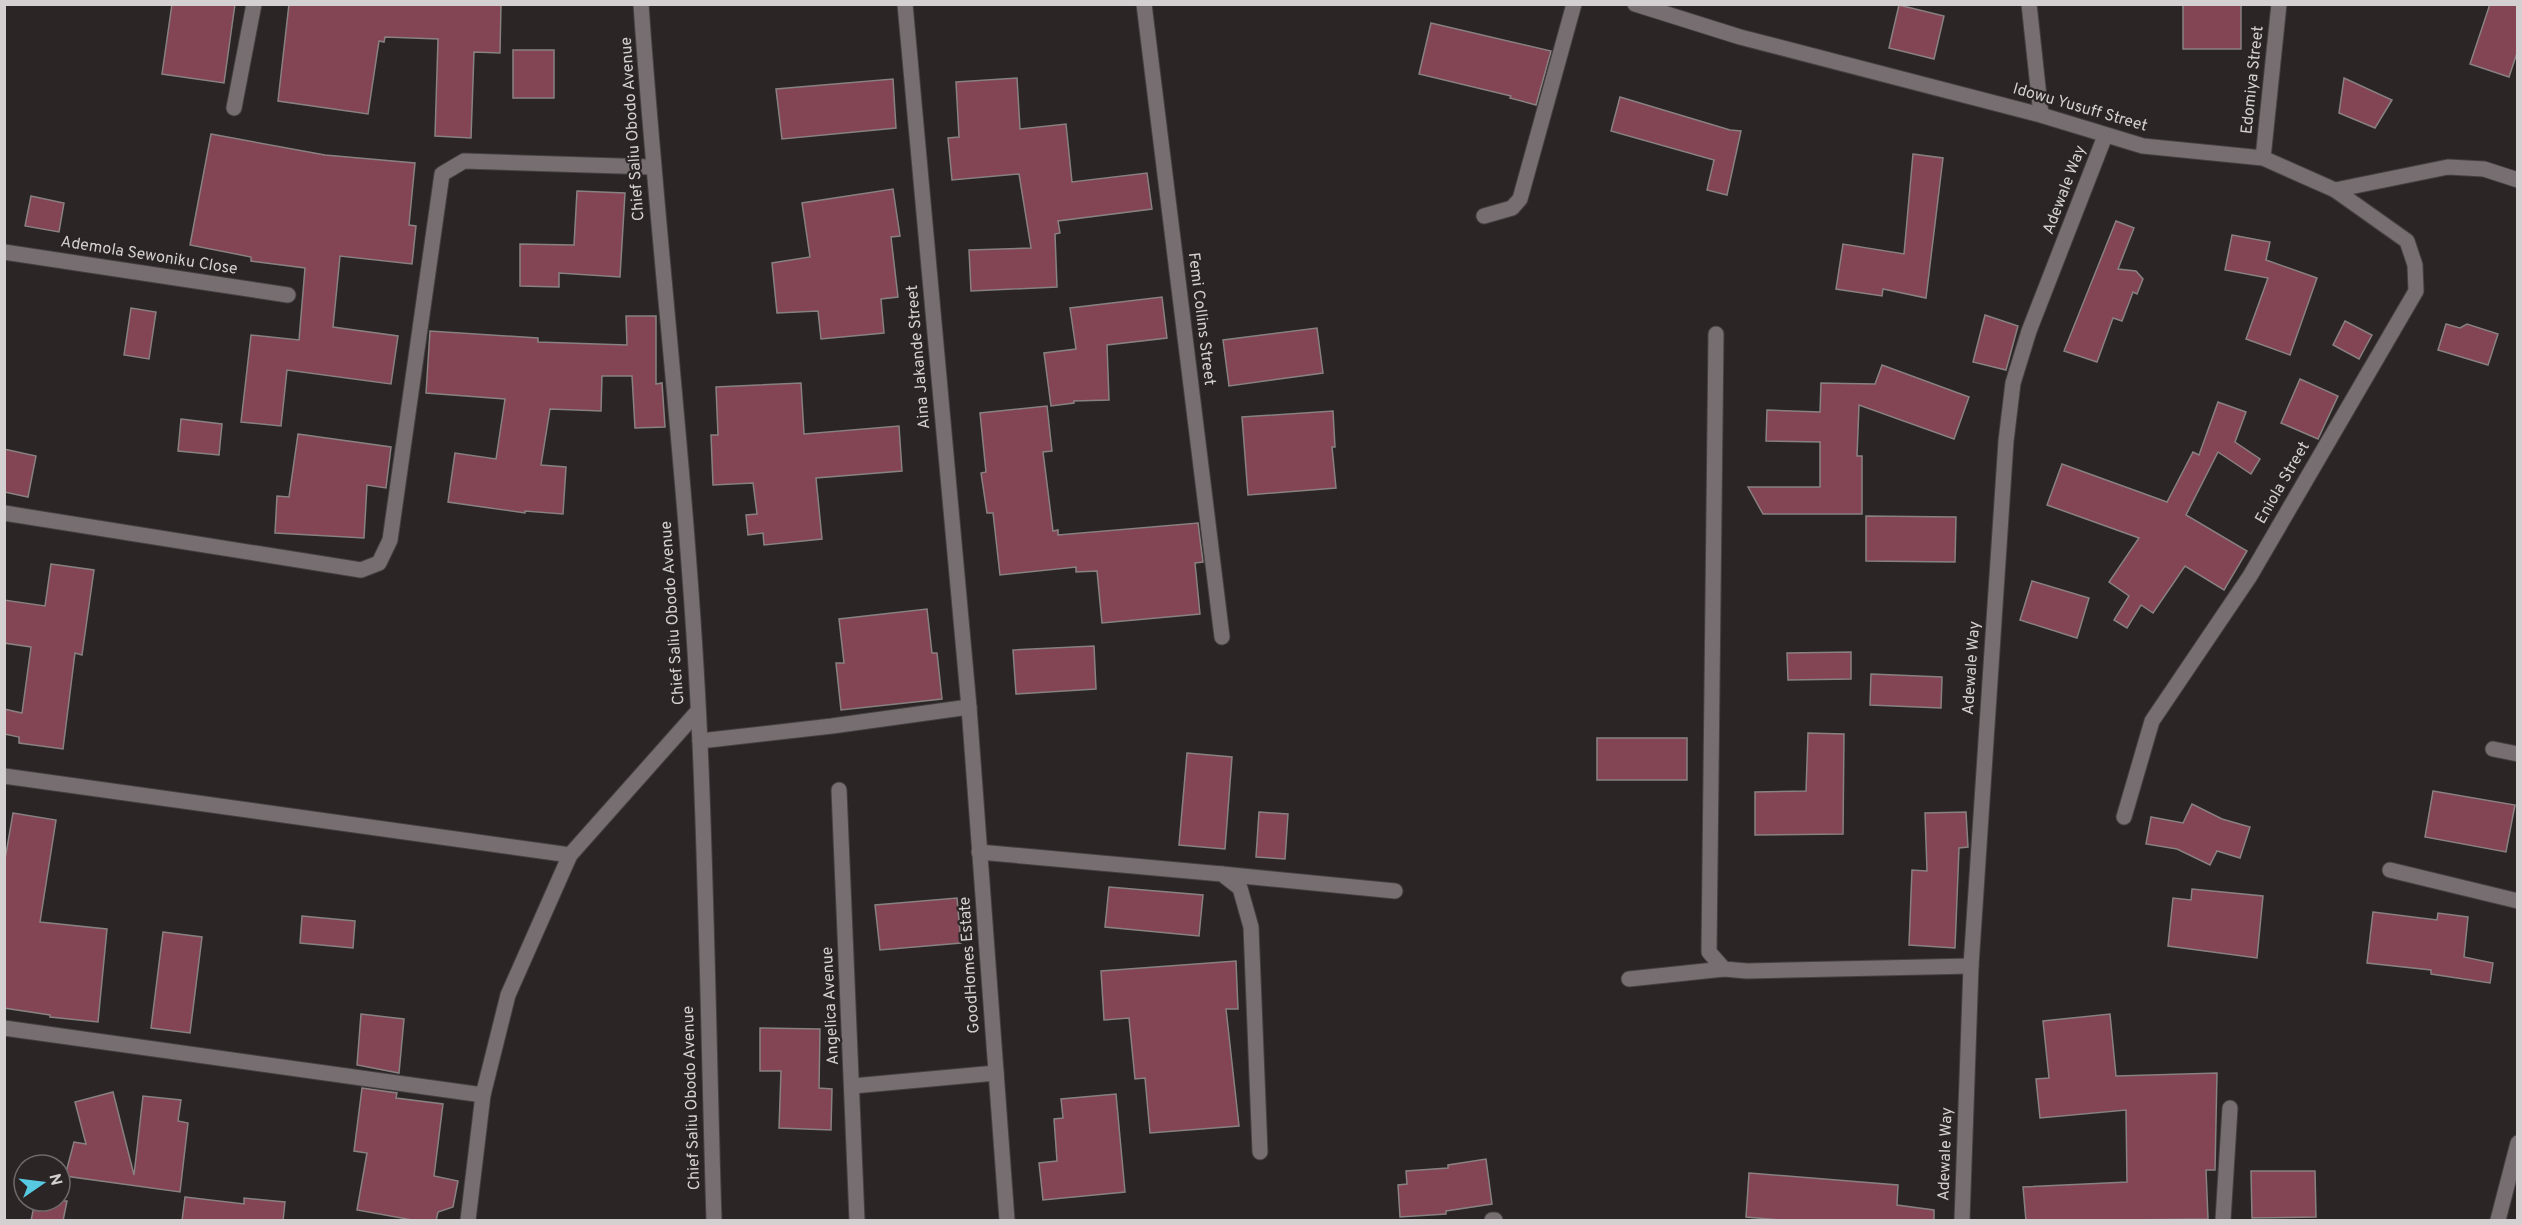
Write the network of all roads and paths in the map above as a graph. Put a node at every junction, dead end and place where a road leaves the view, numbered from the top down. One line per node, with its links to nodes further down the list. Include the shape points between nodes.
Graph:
1 (254, 4): 9 (street)
2 (641, 4): 13 (street, Chief Saliu Obodo Avenue)
3 (905, 4): 22 (street, Aina Jakande Street)
4 (1144, 4): 21 (street, Femi Collins Street)
5 (1574, 4): 16 (street, via 1520,199 1512,208)
6 (1635, 4): 10 (street, Idowu Yusuff Street, via 1740,37)
7 (2029, 4): 10 (street)
8 (2279, 4): 12 (street, Edomiya Street)
9 (234, 108)
10 (2041, 115): 11 (street, Idowu Yusuff Street)
11 (2106, 136): 12 (street, Idowu Yusuff Street, via 2143,146); 36 (street, Adewale Way, via 2029,331 2013,383)
12 (2263, 158): 15 (street, Idowu Yusuff Street)
13 (652, 167): 20 (street, via 464,161 441,174 390,540 380,562 361,570); 23 (street, Chief Saliu Obodo Avenue, via 686,527)
14 (2517, 180): 15 (street, via 2484,169 2448,167)
15 (2335, 190): 29 (street, Eniola Street, via 2407,241 2415,265 2416,291 2250,576 2152,721)
16 (1484, 216)
17 (4, 252): 18 (street, Ademola Sewoniku Close)
18 (288, 295)
19 (1716, 334): 37 (street, via 1709,952)
20 (4, 513)
21 (1222, 637)
22 (969, 707): 24 (street); 30 (street, GoodHomes Estate)
23 (698, 711): 24 (street, Chief Saliu Obodo Avenue); 31 (street)
24 (700, 741): 47 (street, Chief Saliu Obodo Avenue)
25 (2493, 748): 26 (street)
26 (2517, 754)
27 (4, 776): 31 (street)
28 (839, 790): 41 (street, Angelica Avenue)
29 (2124, 817)
30 (979, 852): 33 (street); 40 (street, GoodHomes Estate)
31 (570, 855): 42 (street, via 508,995)
32 (2390, 870): 35 (street)
33 (1222, 874): 34 (street); 45 (street, via 1240,888 1251,927)
34 (1395, 891)
35 (2517, 901)
36 (1971, 966): 37 (street); 50 (street, Adewale Way)
37 (1724, 969): 38 (street)
38 (1629, 979)
39 (4, 1028): 42 (street)
40 (996, 1073): 41 (street); 49 (street, GoodHomes Estate)
41 (853, 1086): 48 (street, Angelica Avenue)
42 (483, 1095): 46 (street)
43 (2230, 1108): 51 (street)
44 (2517, 1143): 52 (street)
45 (1260, 1152)
46 (468, 1221)
47 (714, 1221)
48 (857, 1221)
49 (1007, 1221)
50 (1962, 1221)
51 (2223, 1221)
52 (2498, 1221)

